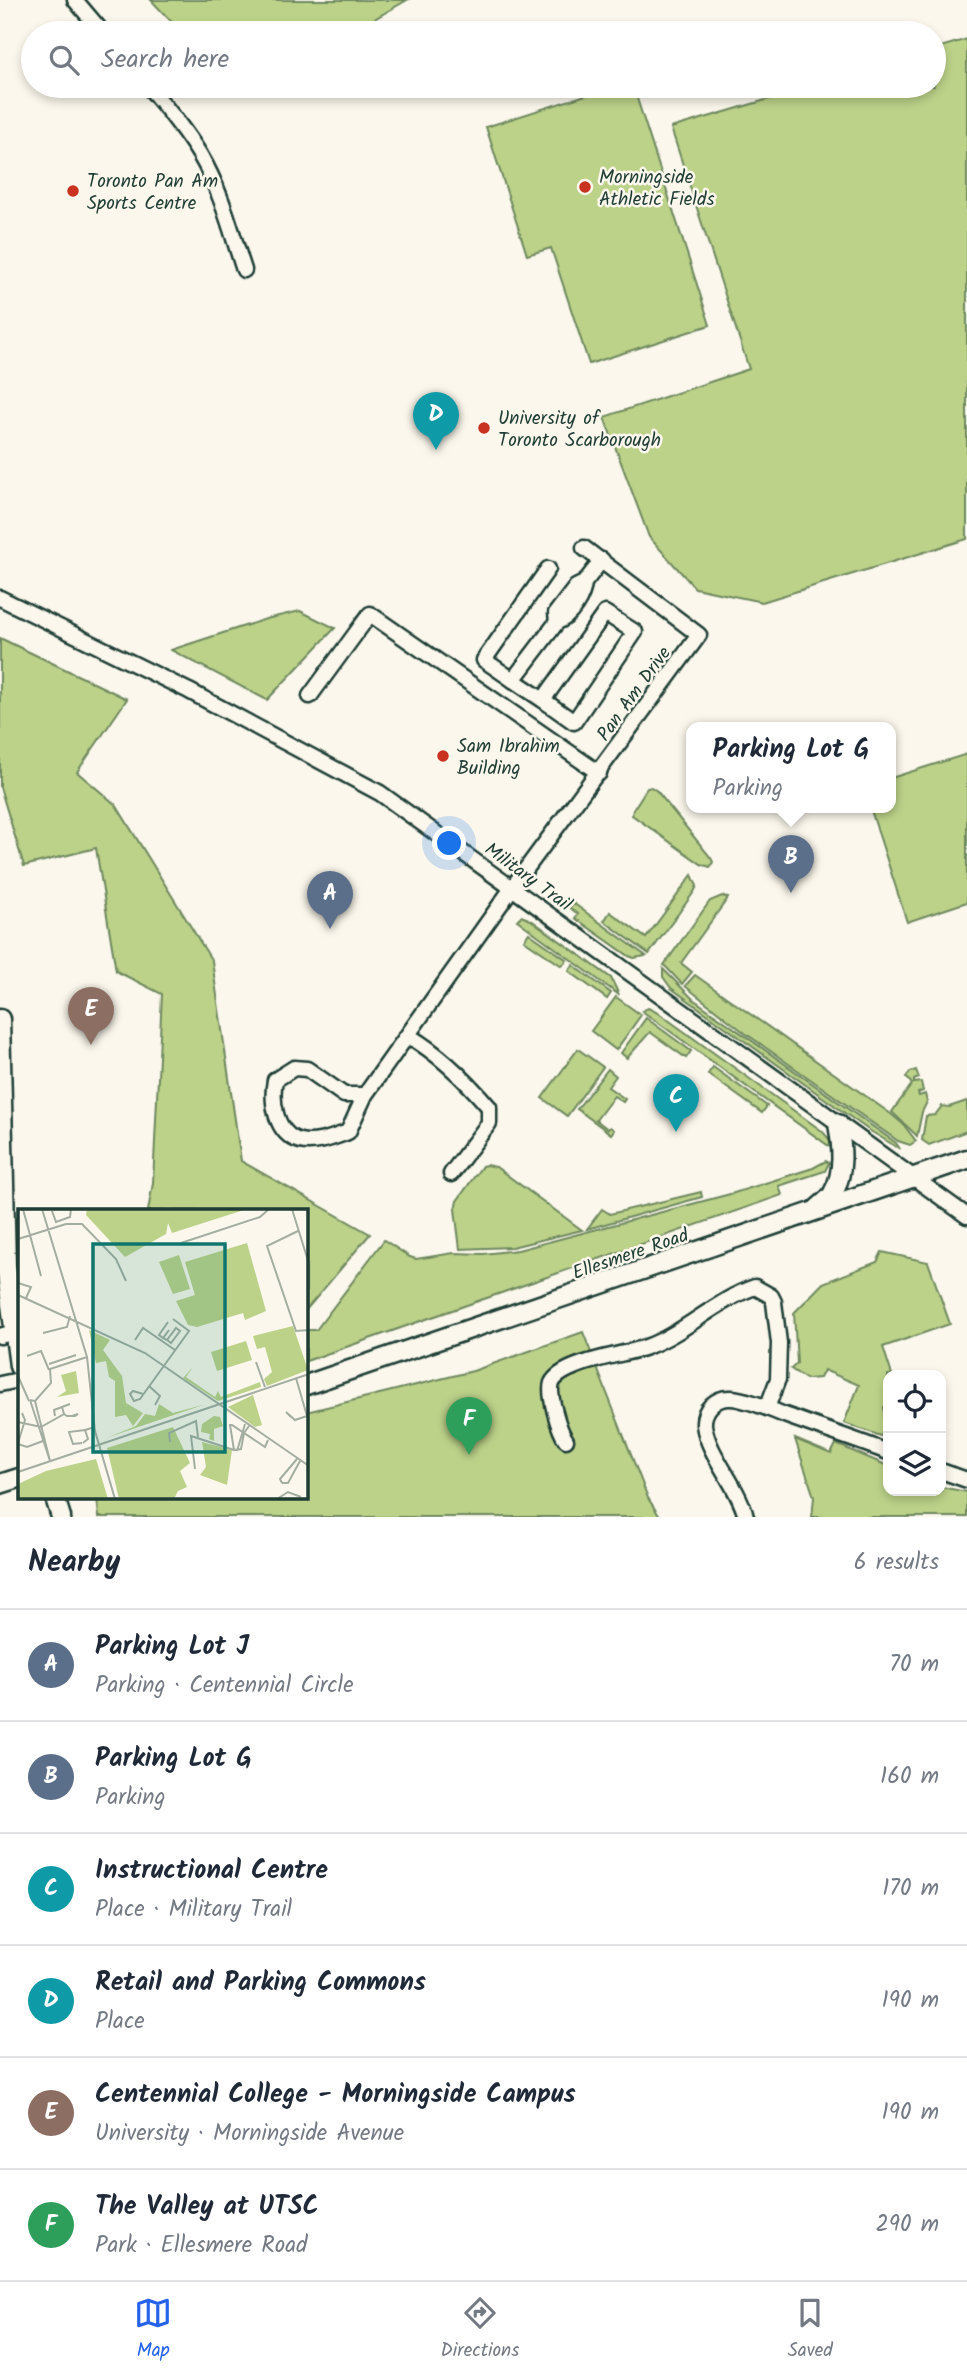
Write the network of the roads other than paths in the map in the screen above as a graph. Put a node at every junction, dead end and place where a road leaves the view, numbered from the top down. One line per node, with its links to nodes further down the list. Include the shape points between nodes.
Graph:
1 (75, 0): 2 (street)
2 (93, 21)
3 (159, 98): 4 (street, via 200,155)
4 (244, 270)
5 (584, 548): 6 (street, Pan Am Drive)
6 (602, 560): 9 (street, via 556,613 557,622); 12 (street, Pan Am Drive, via 699,635)
7 (548, 569): 9 (street, via 484,660)
8 (0, 598): 13 (street, Military Trail, via 108,649 380,793)
9 (513, 680): 11 (street)
10 (310, 696): 12 (street, via 370,614)
11 (543, 700): 11 (street, via 605,612 635,632 574,722)
12 (599, 773): 13 (street, Pan Am Drive)
13 (512, 888): 15 (street, Pan Am Drive); 17 (street, Military Trail)
14 (0, 1019): 23 (main road)
15 (409, 1036): 16 (street, Pan Am Drive); 19 (street, via 489,1107 489,1123)
16 (365, 1095): 16 (street, Pan Am Drive, via 344,1095 307,1069 294,1068 275,1080 274,1109 283,1130 299,1141 325,1140 348,1132)
17 (838, 1124): 20 (street, Military Trail); 21 (main road, via 839,1174 833,1194)
18 (967, 1159): 20 (main road, Ellesmere Road)
19 (452, 1174)
20 (912, 1178): 21 (main road, Ellesmere Road); 22 (street, Military Trail)
21 (814, 1211): 27 (main road, Ellesmere Road)
22 (967, 1216)
23 (7, 1334): 24 (main road)
24 (18, 1363)
25 (18, 1380): 26 (street)
26 (0, 1384)
27 (308, 1384)
28 (767, 1408): 29 (street, via 778,1379 778,1331 771,1296 755,1287 648,1347 569,1368 552,1384 551,1391 560,1433); 30 (street); 37 (street, via 720,1399 704,1419 706,1433)
29 (566, 1440)
30 (883, 1450)
31 (946, 1473): 33 (street)
32 (18, 1478): 34 (main road)
33 (967, 1480)
34 (0, 1484)
35 (56, 1500): 36 (main road)
36 (61, 1517)
37 (746, 1517)

